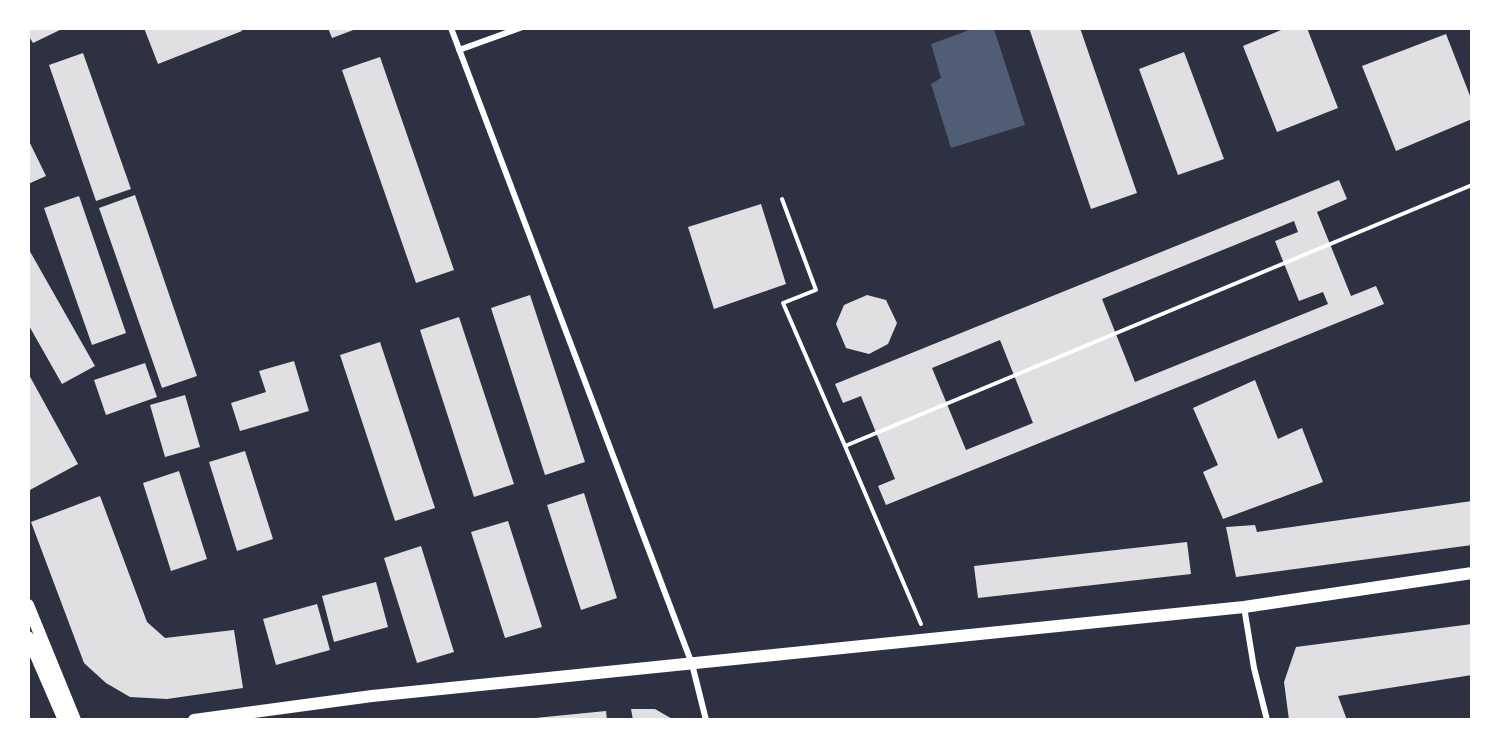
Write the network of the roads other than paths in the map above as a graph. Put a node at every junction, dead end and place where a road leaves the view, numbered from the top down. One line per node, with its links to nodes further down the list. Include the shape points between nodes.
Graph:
1 (451, 28): 3 (street)
2 (520, 28): 3 (street)
3 (459, 50): 8 (street)
4 (1472, 573): 6 (main road)
5 (28, 605): 10 (main road)
6 (1244, 607): 8 (main road); 13 (street)
7 (28, 637): 9 (main road)
8 (692, 664): 11 (main road, via 372,696); 12 (street)
9 (64, 720)
10 (75, 720)
11 (194, 720)
12 (706, 720)
13 (1267, 720)

